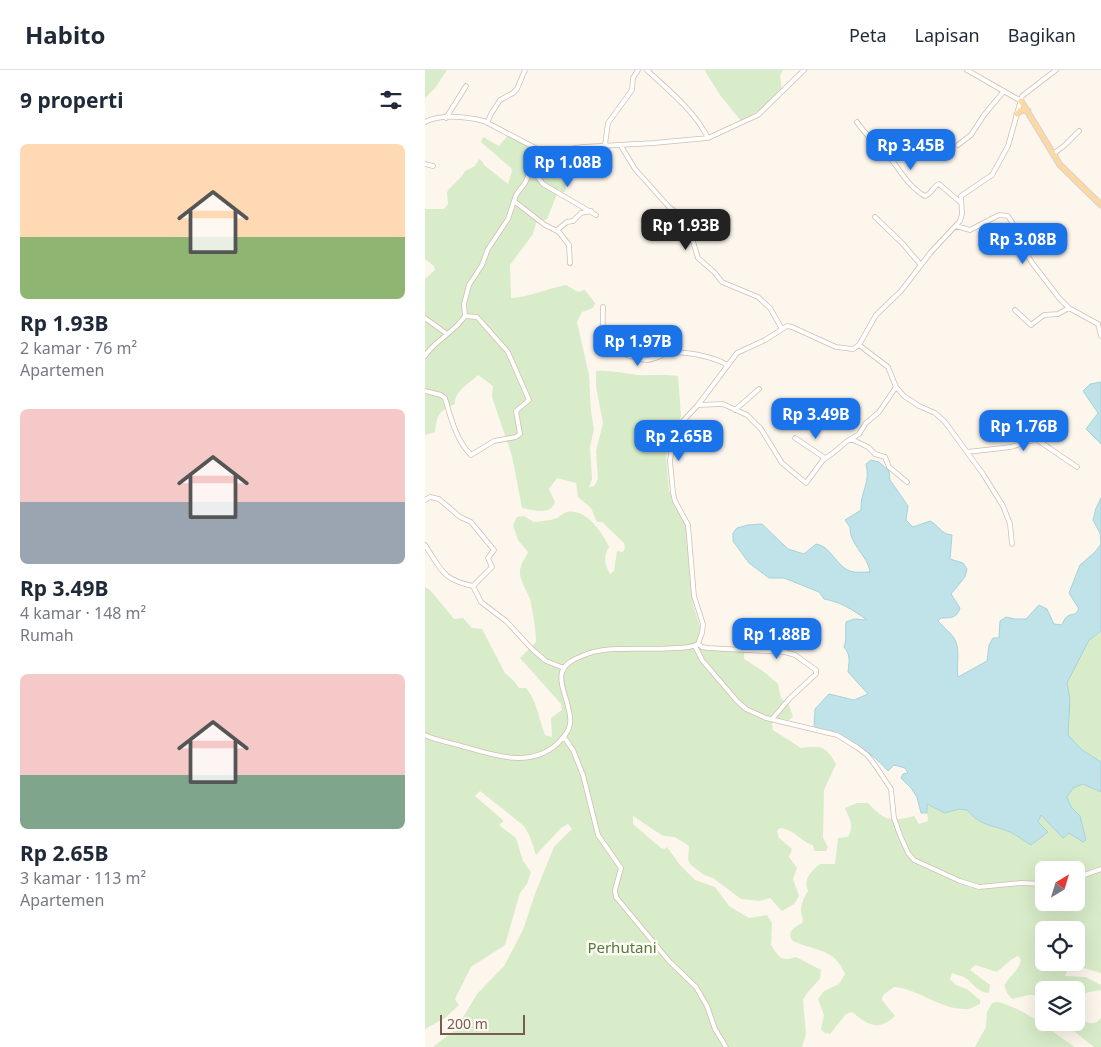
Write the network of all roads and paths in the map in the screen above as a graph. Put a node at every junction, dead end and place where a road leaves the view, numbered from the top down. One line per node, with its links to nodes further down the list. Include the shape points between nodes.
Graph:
1 (525, 70): 15 (street, via 517,89 500,100)
2 (638, 70): 18 (street, via 632,90 608,123)
3 (647, 70): 17 (street, via 698,120)
4 (804, 70): 17 (street, via 758,114)
5 (967, 70): 8 (street)
6 (1056, 70): 9 (street, via 1024,93)
7 (466, 86): 12 (street)
8 (1003, 91): 9 (street); 20 (street, via 971,135)
9 (1021, 101): 10 (main road); 11 (street)
10 (1028, 111): 11 (main road, via 1021,110); 22 (main road)
11 (1017, 114): 27 (street, via 1005,152 992,175 963,194)
12 (446, 118): 13 (street); 15 (street)
13 (425, 122)
14 (857, 122): 27 (street, via 921,194 927,196 939,184)
15 (487, 123): 21 (street)
16 (1079, 131): 22 (street)
17 (708, 138): 19 (street)
18 (605, 145): 19 (street); 21 (street)
19 (621, 146): 41 (street, via 635,169 682,217 698,258 722,282 759,297 770,308)
20 (958, 146)
21 (542, 154): 25 (street)
22 (1053, 154): 28 (main road, via 1067,174)
23 (425, 164): 24 (street)
24 (433, 166)
25 (532, 169): 26 (street); 29 (street, via 543,184)
26 (514, 201): 33 (street, via 545,225); 39 (street, via 508,218 469,285 464,304)
27 (960, 202): 32 (street, via 962,216)
28 (1101, 205)
29 (591, 212): 30 (street); 33 (street, via 581,213)
30 (596, 214)
31 (875, 217): 35 (street)
32 (955, 226): 35 (street); 37 (street, via 969,230 999,215 1008,216 1015,227 1017,240)
33 (557, 230): 34 (street, via 569,245)
34 (570, 263)
35 (920, 264): 44 (street, via 901,291 872,321)
36 (603, 307): 46 (street, via 603,336 611,350 647,360 671,353 685,353)
37 (1069, 308): 38 (street, via 1058,314 1044,314 1031,325); 43 (street, via 1098,324)
38 (1015, 310)
39 (465, 316): 42 (street); 49 (street, via 477,317 511,357 529,400 516,411 520,434 494,441 471,455 454,426 445,398)
40 (425, 318): 42 (street)
41 (782, 329): 44 (street, via 792,327 836,347 853,349); 46 (street, via 740,350)
42 (447, 334): 45 (street)
43 (1101, 336)
44 (859, 345): 47 (street, via 888,368)
45 (425, 356)
46 (727, 365): 50 (street)
47 (896, 387): 53 (street, via 879,412); 54 (street, via 911,401 939,416)
48 (759, 389): 51 (street)
49 (425, 391)
50 (698, 405): 51 (street, via 723,404); 62 (street, via 683,421 670,461 675,501 690,534 694,596 703,629)
51 (735, 410): 55 (street, via 758,425 782,463 805,483)
52 (795, 438): 55 (street)
53 (851, 440): 55 (street); 57 (street, via 885,457 889,467)
54 (967, 452): 56 (street, via 1011,447 1036,439); 59 (street, via 1003,506 1010,524)
55 (825, 458)
56 (1077, 467)
57 (907, 482)
58 (425, 500): 61 (street, via 430,497 439,499 471,522 494,550 488,558 493,567)
59 (1012, 544)
60 (425, 545): 61 (street, via 446,576 459,584)
61 (473, 586): 63 (street, via 481,602 506,621 533,650)
62 (697, 645): 63 (street, via 660,650 599,650 571,661); 64 (street, via 702,660 737,701 746,709); 64 (street, via 785,652 816,670 816,674)
63 (564, 668): 66 (street, via 561,676 570,722)
64 (772, 719): 69 (street, via 837,735 870,759 892,792 894,818 902,843 919,863 982,888)
65 (425, 735): 66 (street, via 492,756 525,758 542,755)
66 (564, 737): 70 (street, via 583,775 598,835 621,868 616,897 669,961 696,987)
67 (1101, 868): 68 (street)
68 (1085, 874)
69 (1035, 884)
70 (726, 1047)

